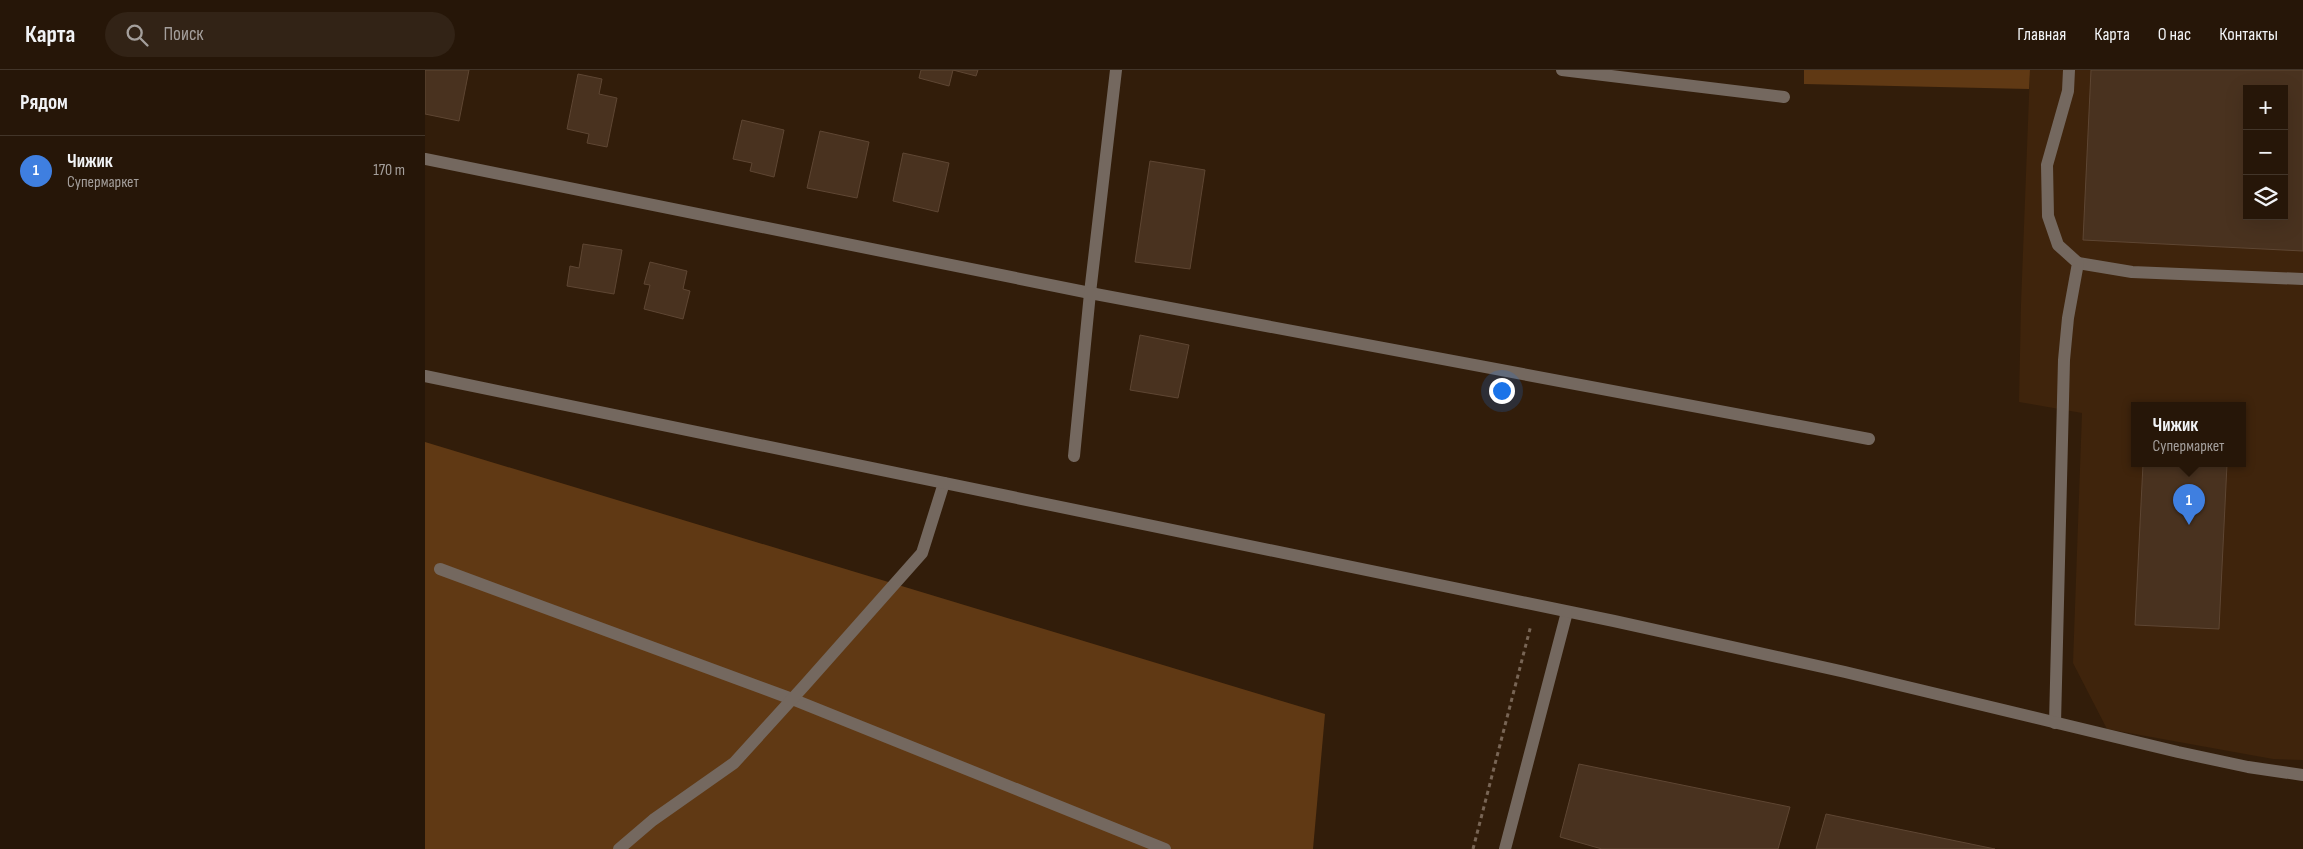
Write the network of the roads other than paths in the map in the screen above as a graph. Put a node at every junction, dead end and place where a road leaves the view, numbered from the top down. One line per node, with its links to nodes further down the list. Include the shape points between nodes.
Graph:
1 (1116, 70): 8 (street)
2 (1562, 70): 4 (street)
3 (2069, 70): 6 (street, via 2068,91 2047,165 2048,216 2057,245)
4 (1783, 97)
5 (425, 159): 8 (street)
6 (2078, 263): 7 (street, via 2132,272); 16 (street, via 2064,360)
7 (2303, 279)
8 (1090, 293): 10 (street); 11 (street)
9 (425, 376): 12 (street)
10 (1869, 439)
11 (1074, 456)
12 (944, 483): 14 (street); 15 (street, via 922,553)
13 (440, 569): 15 (street)
14 (1567, 612): 16 (street, via 1845,672); 20 (street)
15 (792, 699): 18 (street, via 734,763 653,820); 19 (street)
16 (2055, 723): 17 (street, via 2204,758)
17 (2303, 775)
18 (619, 849)
19 (1165, 849)
20 (1505, 849)

